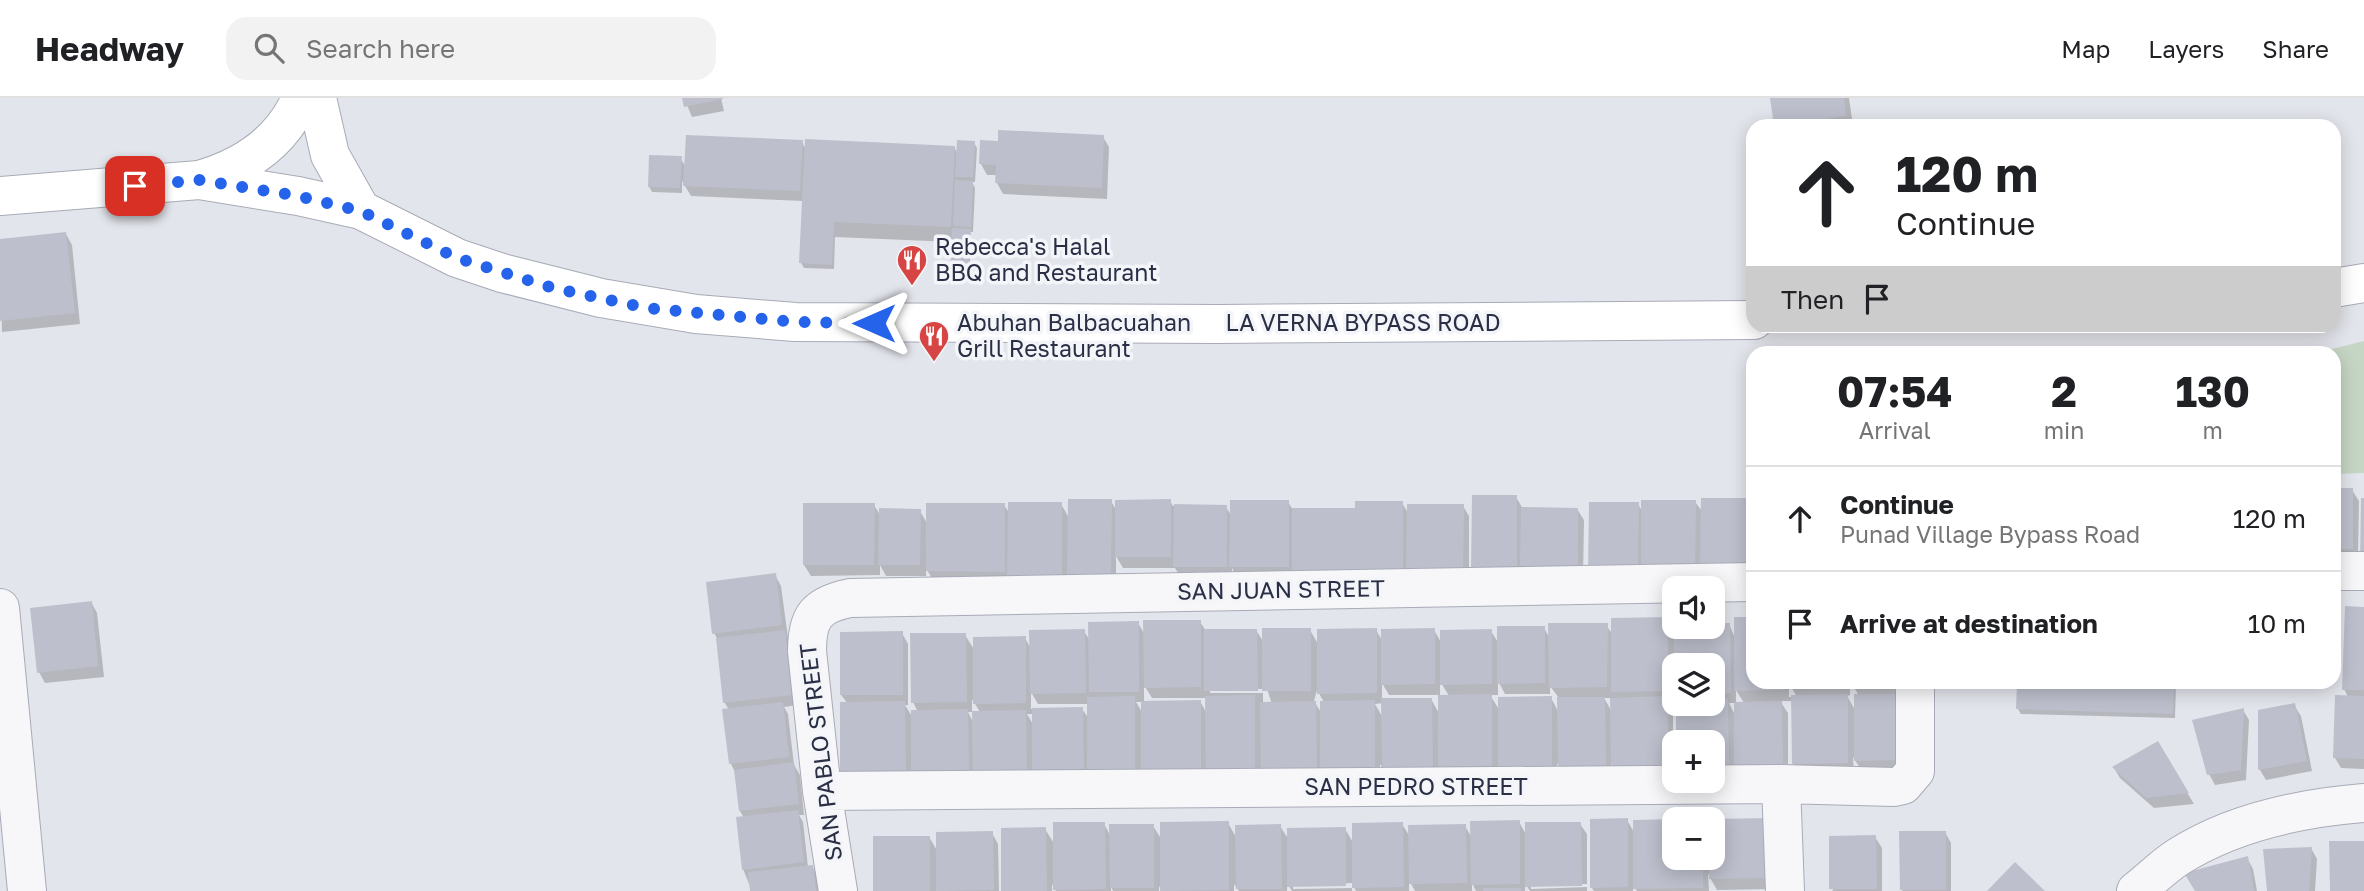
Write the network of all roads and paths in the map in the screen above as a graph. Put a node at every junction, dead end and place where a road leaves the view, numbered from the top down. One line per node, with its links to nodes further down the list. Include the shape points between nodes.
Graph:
1 (301, 98): 3 (street, via 269,145 241,164)
2 (317, 98): 5 (street, via 330,155)
3 (199, 180): 4 (street); 5 (street, LA VERNA BYPASS ROAD)
4 (0, 196)
5 (361, 211): 8 (street, LA VERNA BYPASS ROAD, via 457,258 553,288 647,308 770,320 1206,324)
6 (2364, 282): 7 (street)
7 (2341, 287)
8 (1746, 320)
9 (2341, 571): 10 (street)
10 (2364, 571)
11 (1746, 582): 13 (street, SAN JUAN STREET, via 850,598 830,602)
12 (0, 608): 15 (street)
13 (814, 615): 17 (street, SAN PABLO STREET, via 807,631 807,651)
14 (1915, 689): 16 (street, SAN PEDRO STREET, via 1916,762 1911,778 1903,785)
15 (5, 725): 19 (street)
16 (1781, 784): 17 (street, SAN PEDRO STREET); 21 (street)
17 (822, 791): 20 (street, SAN PABLO STREET)
18 (2364, 803): 22 (street, via 2309,807 2230,831 2179,857)
19 (27, 891)
20 (838, 891)
21 (1785, 891)
22 (2136, 891)

